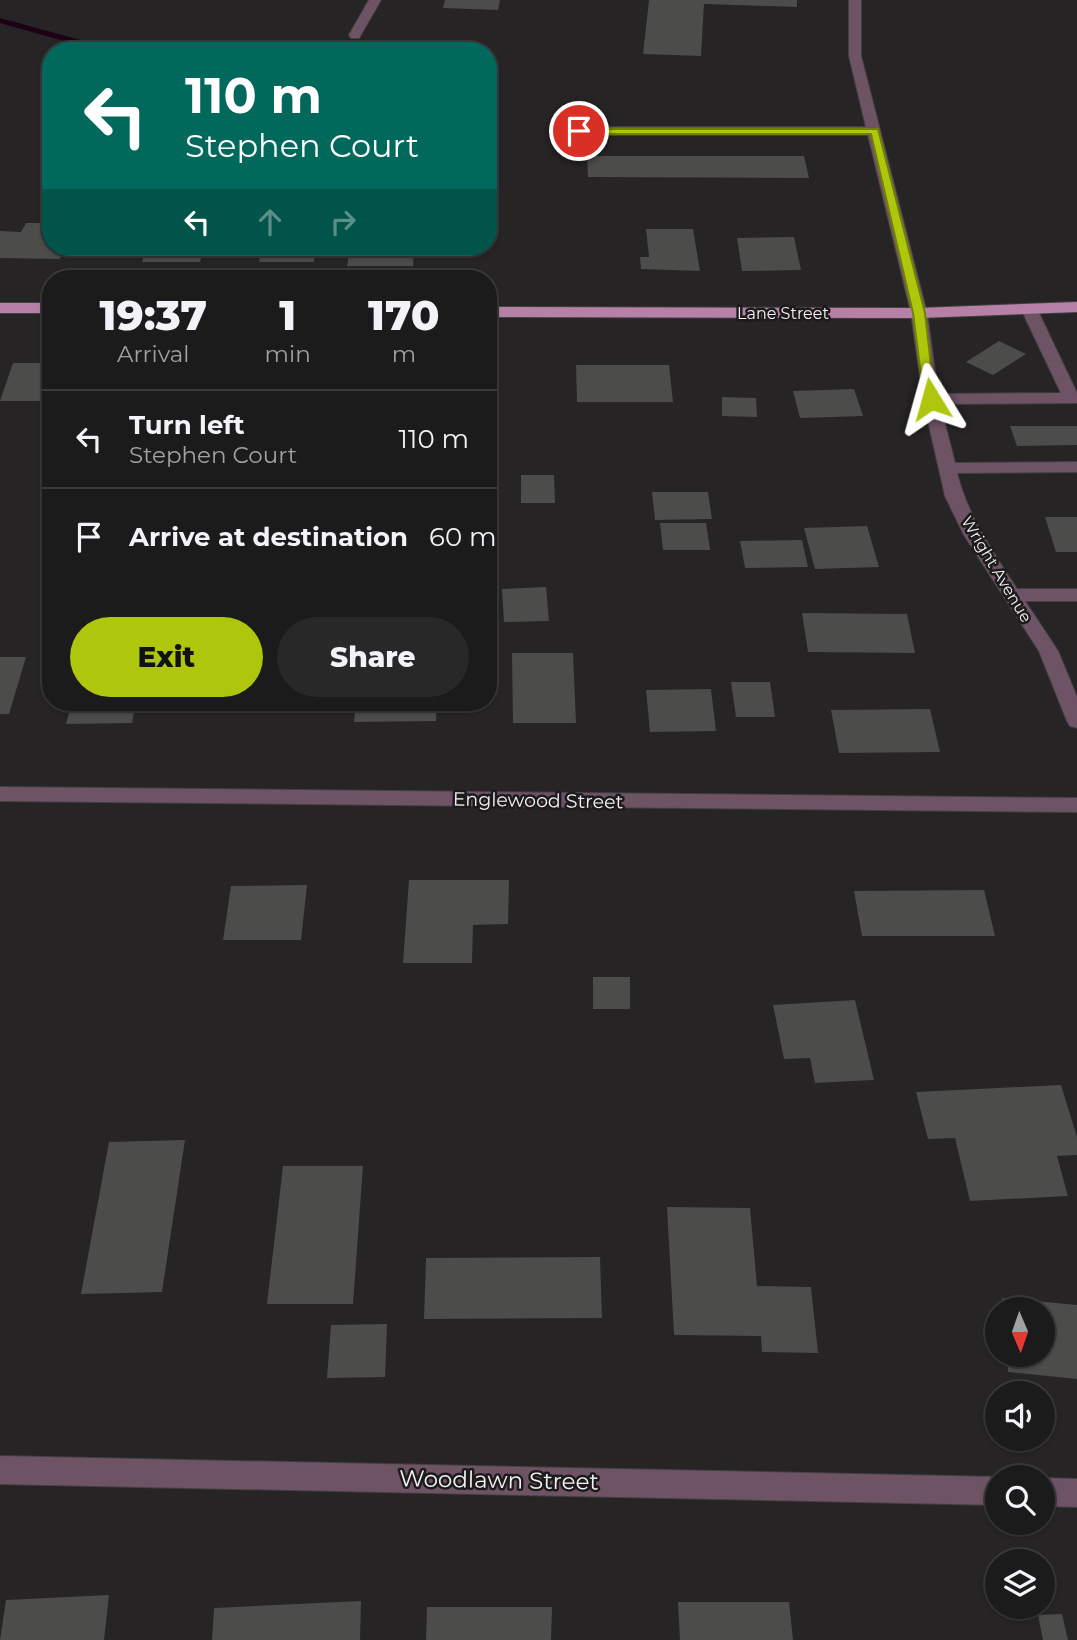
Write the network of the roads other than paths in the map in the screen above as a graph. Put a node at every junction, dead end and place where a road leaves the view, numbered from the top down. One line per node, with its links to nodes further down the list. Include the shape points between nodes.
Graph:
1 (375, 0): 3 (street)
2 (855, 0): 5 (street, Wright Avenue, via 855,56)
3 (355, 35)
4 (579, 131): 5 (street)
5 (875, 131): 11 (street, Wright Avenue)
6 (1077, 307): 9 (main road, Lane Street)
7 (0, 308): 8 (main road)
8 (42, 308)
9 (1029, 309): 11 (main road, Lane Street); 12 (street)
10 (497, 312): 11 (main road, Lane Street)
11 (919, 313): 13 (street, Wright Avenue)
12 (1074, 397): 13 (street)
13 (931, 399): 15 (street, Wright Avenue)
14 (1077, 467): 15 (street)
15 (948, 468): 16 (street, Wright Avenue, via 954,496 973,535)
16 (1012, 595): 17 (street); 18 (street, Wright Avenue, via 1048,651)
17 (1077, 595)
18 (1077, 721)
19 (0, 794): 20 (street, Englewood Street)
20 (1077, 805)
21 (0, 1470): 22 (street, Woodlawn Street)
22 (985, 1491)
23 (1055, 1492): 24 (street)
24 (1077, 1493)

